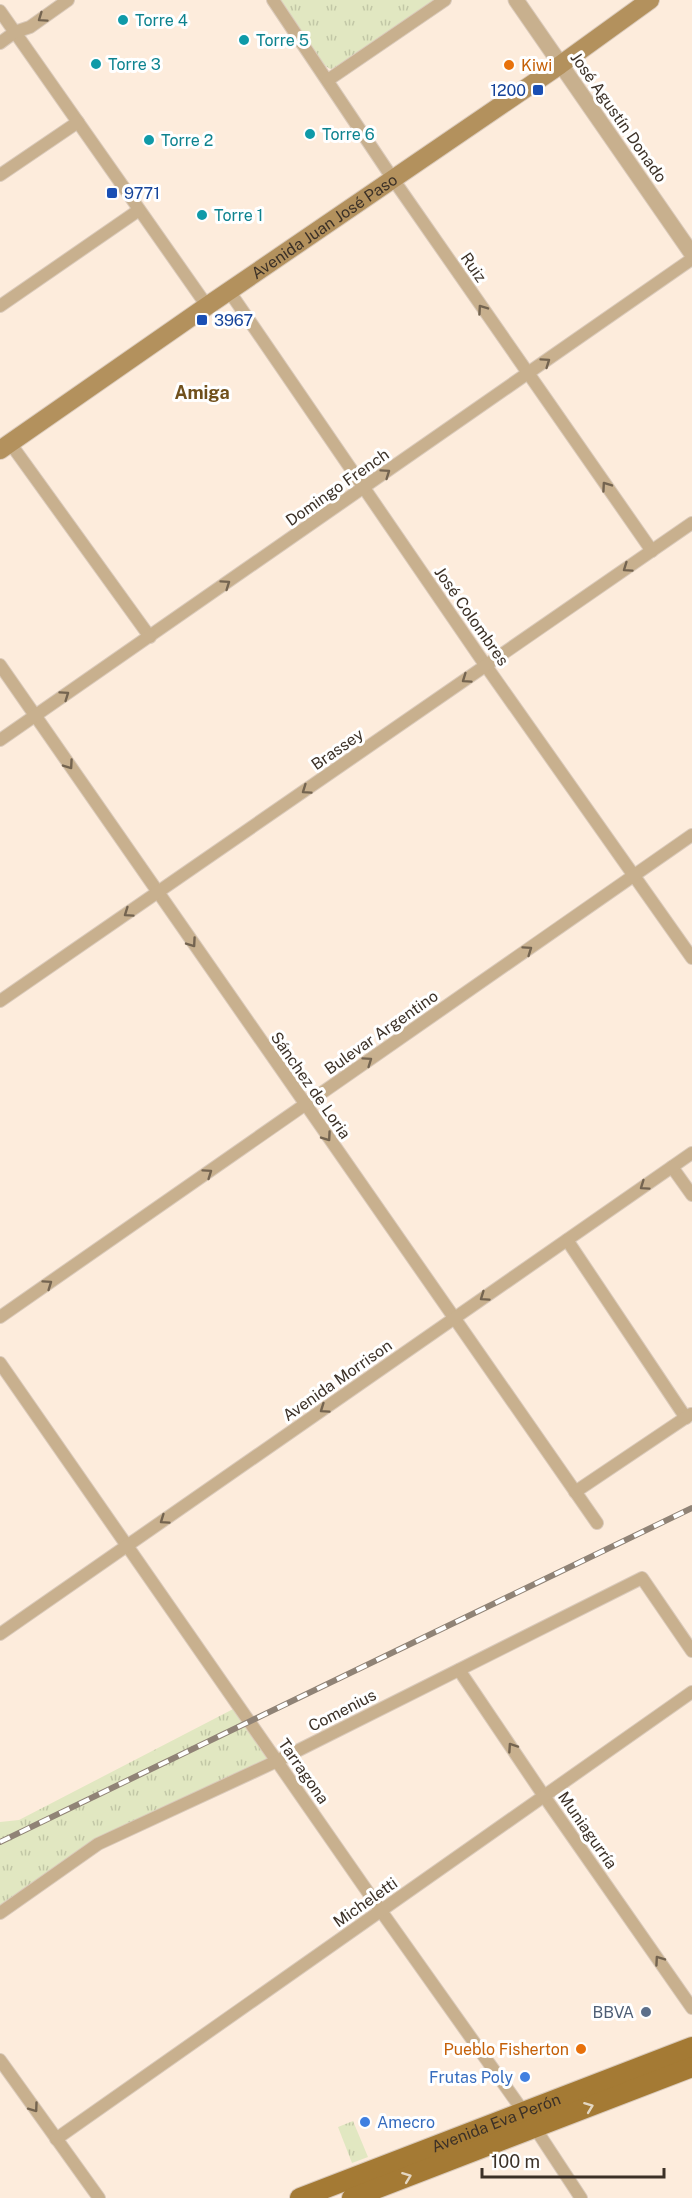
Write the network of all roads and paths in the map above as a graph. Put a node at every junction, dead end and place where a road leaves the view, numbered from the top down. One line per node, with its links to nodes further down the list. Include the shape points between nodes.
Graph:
1 (68, 0): 7 (street, one-way to 7, via 30,27)
2 (273, 0): 10 (street, Ruiz)
3 (445, 0): 10 (street)
4 (516, 0): 9 (street, José Agustín Donado)
5 (650, 0): 9 (main road, Avenida Juan José Paso)
6 (0, 11): 7 (street)
7 (15, 32): 8 (street); 11 (street)
8 (0, 43)
9 (560, 65): 13 (main road, Avenida Juan José Paso); 15 (street, José Agustín Donado)
10 (328, 80): 13 (street, Ruiz)
11 (78, 122): 12 (street); 14 (street)
12 (0, 175)
13 (393, 179): 17 (main road, Avenida Juan José Paso); 20 (street, Ruiz, one-way to 13)
14 (139, 210): 18 (street); 19 (street)
15 (692, 254)
16 (692, 259): 20 (street, Domingo French, one-way to 16)
17 (229, 291): 19 (main road, Avenida Juan José Paso); 22 (street, José Colombres)
18 (0, 306)
19 (207, 306): 21 (main road, Avenida Juan José Paso)
20 (528, 375): 22 (street, Domingo French, one-way to 20); 24 (street, Ruiz, one-way to 20)
21 (5, 446): 25 (street)
22 (364, 488): 25 (street, Domingo French, one-way to 22); 27 (street, José Colombres)
23 (692, 523): 24 (street, Brassey)
24 (652, 551): 27 (street, Brassey, one-way to 27)
25 (150, 637): 28 (street, Domingo French, one-way to 25)
26 (0, 665): 28 (street, Sánchez de Loria)
27 (486, 666): 31 (street, José Colombres); 32 (street, Brassey, one-way to 32)
28 (35, 716): 29 (street, Domingo French); 32 (street, Sánchez de Loria, one-way to 32)
29 (0, 740)
30 (692, 835): 31 (street, Bulevar Argentino)
31 (634, 876): 33 (street, José Colombres); 35 (street, Bulevar Argentino, one-way to 31)
32 (157, 893): 34 (street, Brassey, one-way to 34); 35 (street, Sánchez de Loria, one-way to 35)
33 (692, 958)
34 (0, 1001)
35 (305, 1105): 40 (street, Bulevar Argentino, one-way to 35); 41 (street, Sánchez de Loria, one-way to 41)
36 (692, 1153): 37 (street, Avenida Morrison)
37 (672, 1167): 38 (street); 39 (street, Avenida Morrison, one-way to 39)
38 (692, 1196)
39 (567, 1240): 41 (street, Avenida Morrison, one-way to 41); 43 (street)
40 (0, 1317)
41 (453, 1318): 44 (street, Sánchez de Loria); 46 (street, Avenida Morrison, one-way to 46)
42 (0, 1362): 46 (street, Tarragona)
43 (689, 1415): 44 (street)
44 (575, 1492): 45 (street, Sánchez de Loria)
45 (597, 1523)
46 (127, 1545): 47 (street, Avenida Morrison); 51 (street, Tarragona)
47 (0, 1634)
48 (692, 1651): 49 (street, Comenius, via 642,1578)
49 (459, 1670): 51 (street, Comenius); 52 (street, Muniagurría, one-way to 49)
50 (692, 1692): 52 (street, Micheletti)
51 (277, 1761): 53 (street, Tarragona); 54 (street, Comenius, via 98,1844)
52 (544, 1796): 53 (street, Micheletti); 55 (street, Muniagurría, one-way to 52)
53 (381, 1911): 59 (street, Tarragona); 60 (street, Micheletti)
54 (0, 1913)
55 (692, 2008)
56 (692, 2047): 59 (main road, Avenida Eva Perón)
57 (0, 2060): 60 (street, one-way to 60)
58 (692, 2067): 59 (main road, Avenida Eva Perón, one-way to 58)
59 (529, 2120): 61 (main road, Avenida Eva Perón); 64 (main road, Avenida Eva Perón, one-way to 59); 65 (street, Tarragona)
60 (57, 2139): 62 (street)
61 (327, 2194): 63 (main road, Avenida Eva Perón)
62 (99, 2198)
63 (300, 2198)
64 (352, 2198)
65 (581, 2198)

